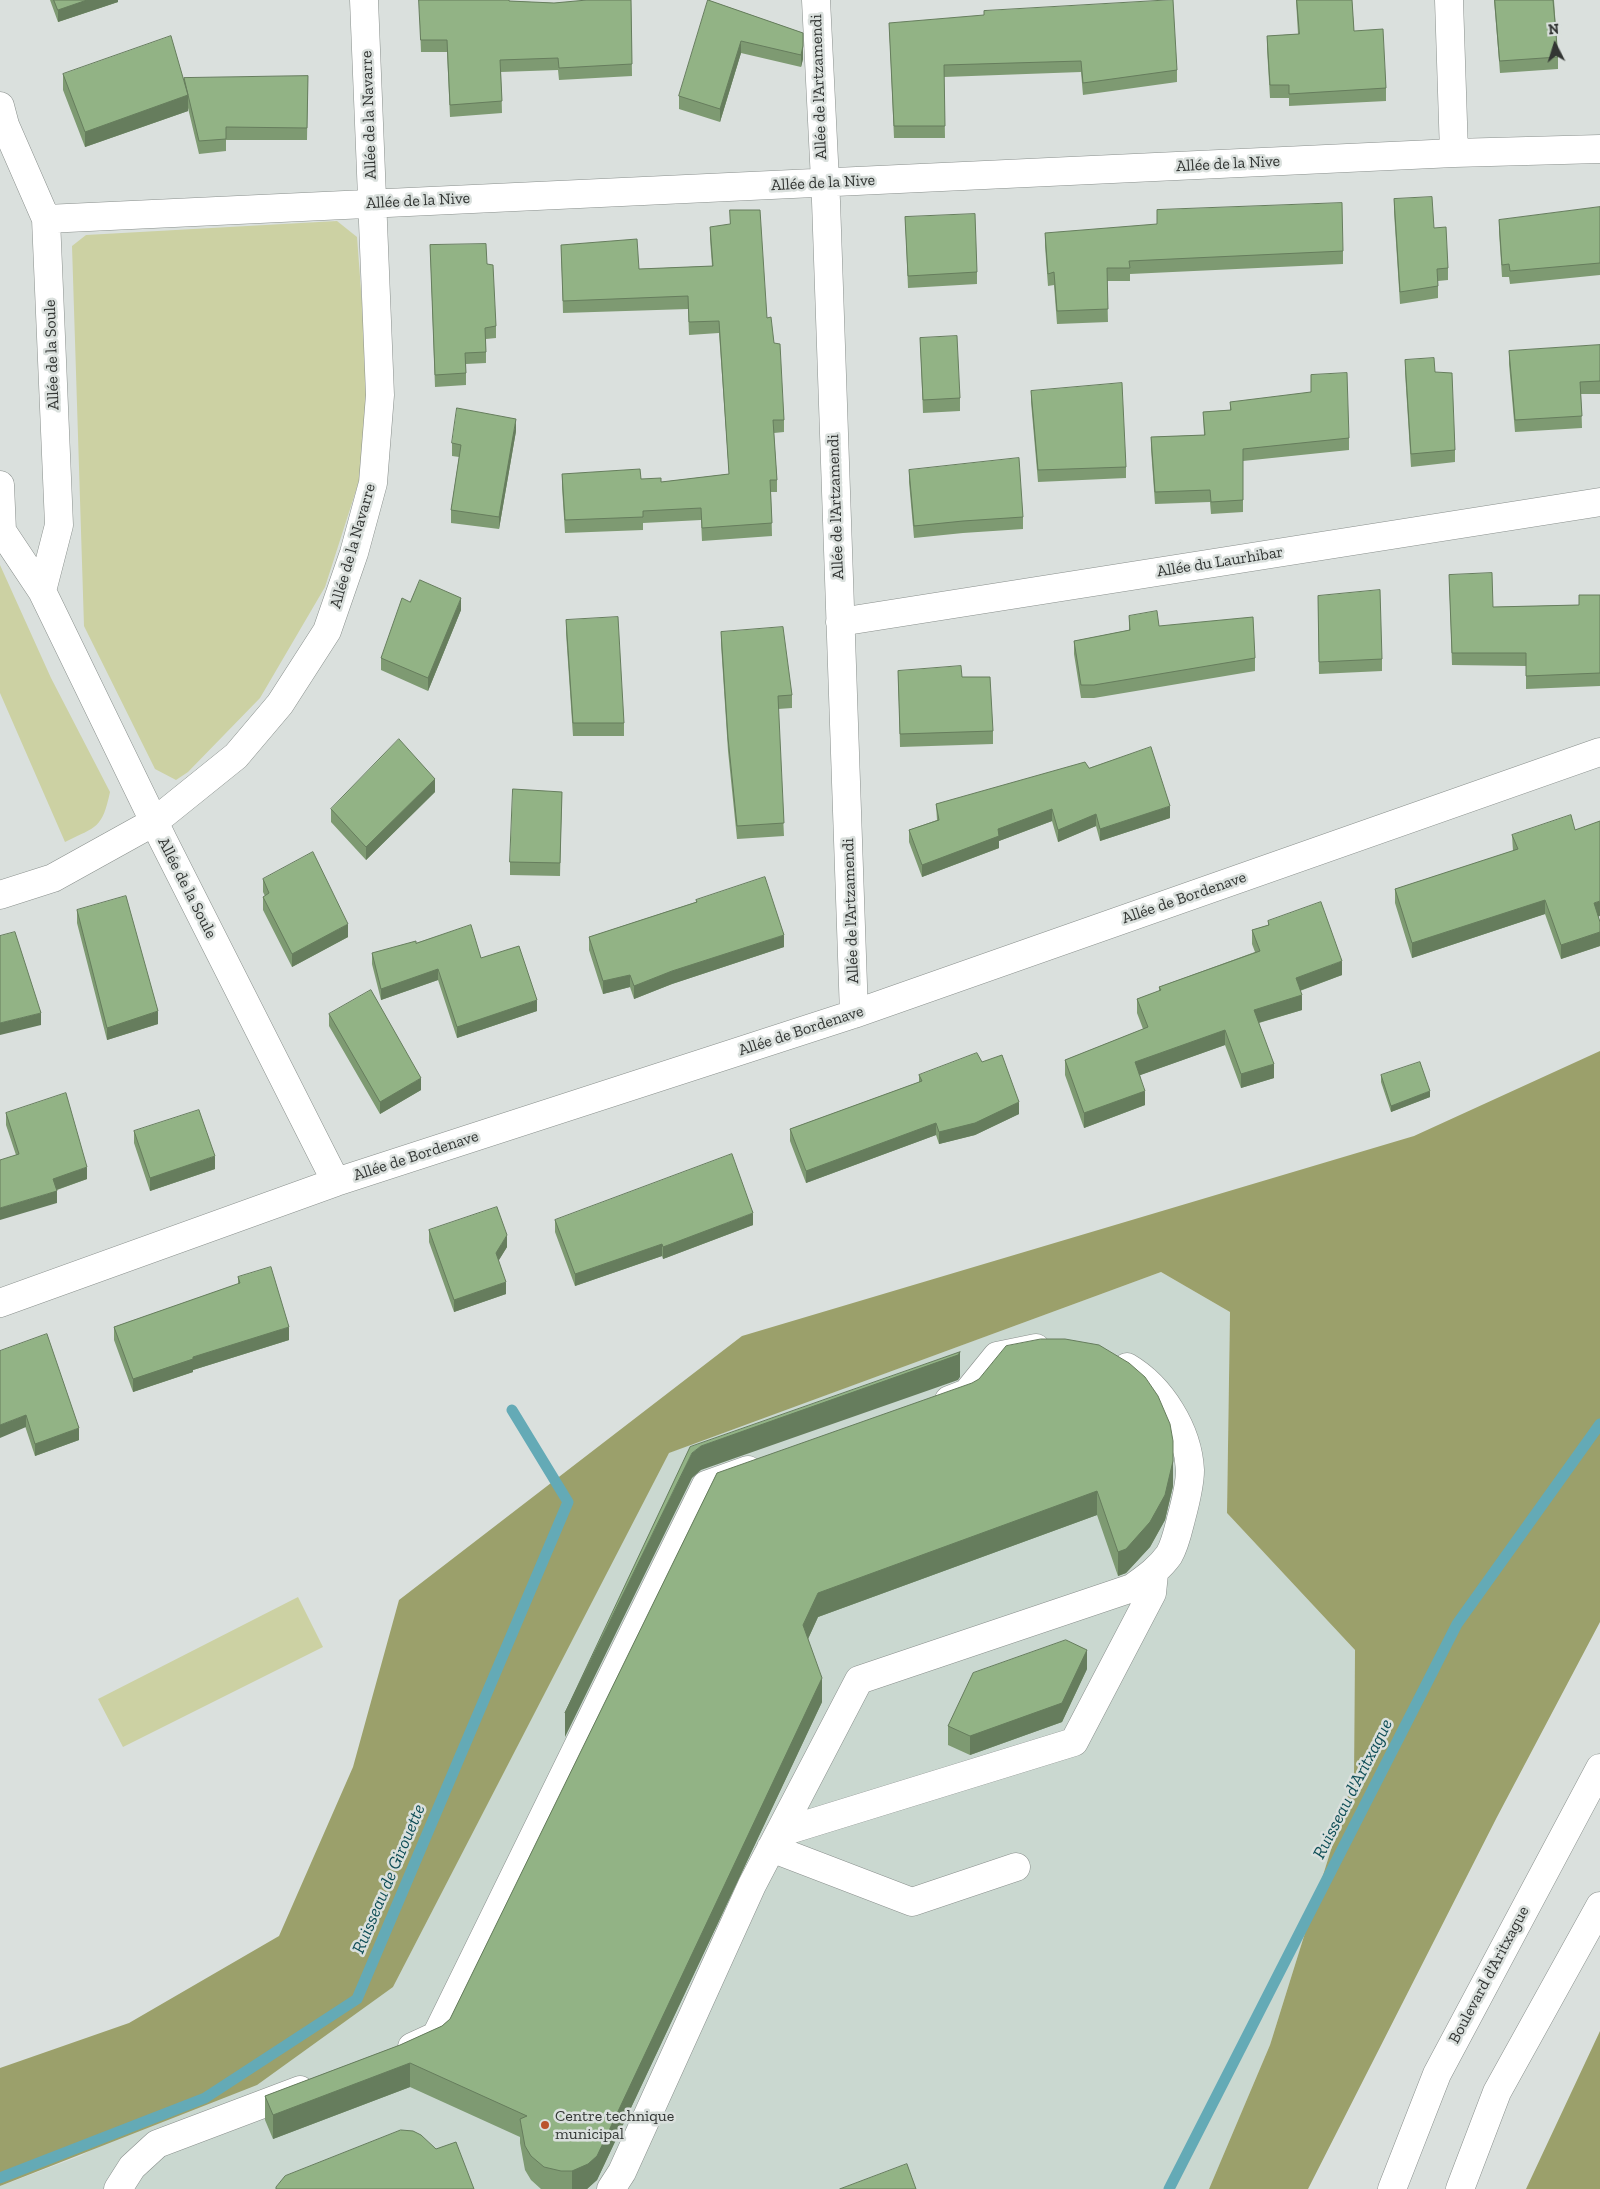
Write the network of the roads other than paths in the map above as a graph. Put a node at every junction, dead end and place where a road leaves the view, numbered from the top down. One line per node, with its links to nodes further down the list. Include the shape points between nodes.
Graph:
1 (364, 0): 9 (street, Allée de la Navarre)
2 (816, 0): 8 (street, Allée de l'Artzamendi)
3 (1449, 0): 6 (street)
4 (3, 116): 7 (street, Allée de la Soule); 10 (street, Allée de la Soule)
5 (1600, 149): 6 (street, Allée de la Nive)
6 (1454, 153): 8 (street, Allée de la Nive)
7 (0, 157)
8 (823, 182): 9 (street, Allée de la Nive); 14 (street, Allée de l'Artzamendi)
9 (373, 203): 10 (street, Allée de la Nive); 16 (street, Allée de la Navarre, via 380,395 373,483 354,553 327,631 280,704 236,756)
10 (46, 219): 13 (street, Allée de la Soule, via 59,525)
11 (0, 485): 13 (street, Allée de la Soule, via 2,531)
12 (1600, 502): 14 (street, Allée du Laurhibar)
13 (42, 591): 16 (street, Allée de la Soule)
14 (840, 622): 18 (street, Allée de l'Artzamendi)
15 (1600, 752): 18 (street, Allée de Bordenave)
16 (154, 822): 17 (street, Allée de la Navarre, via 53,878); 19 (street, Allée de la Soule)
17 (0, 895)
18 (854, 1014): 19 (street, Allée de Bordenave)
19 (336, 1182): 20 (street, Allée de Bordenave)
20 (0, 1303)
21 (1060, 1346): 23 (street, via 997,1356 967,1394)
22 (1101, 1354): 25 (street, via 1138,1373 1174,1416 1184,1443 1190,1470 1186,1500 1169,1554)
23 (930, 1406)
24 (771, 1462): 30 (street, via 706,1484 436,2036)
25 (1154, 1573): 27 (street, via 1132,1588 859,1680); 27 (street, via 1152,1593 1074,1742)
26 (1600, 1768): 34 (street, Boulevard d'Aritxague, via 1437,2074)
27 (775, 1841): 28 (street, via 912,1902); 33 (street, via 752,1884 622,2172)
28 (1016, 1866)
29 (1600, 1906): 35 (street, via 1497,2092)
30 (394, 2055)
31 (320, 2082): 32 (street, via 157,2144 132,2167)
32 (118, 2189)
33 (611, 2189)
34 (1392, 2189)
35 (1460, 2189)

